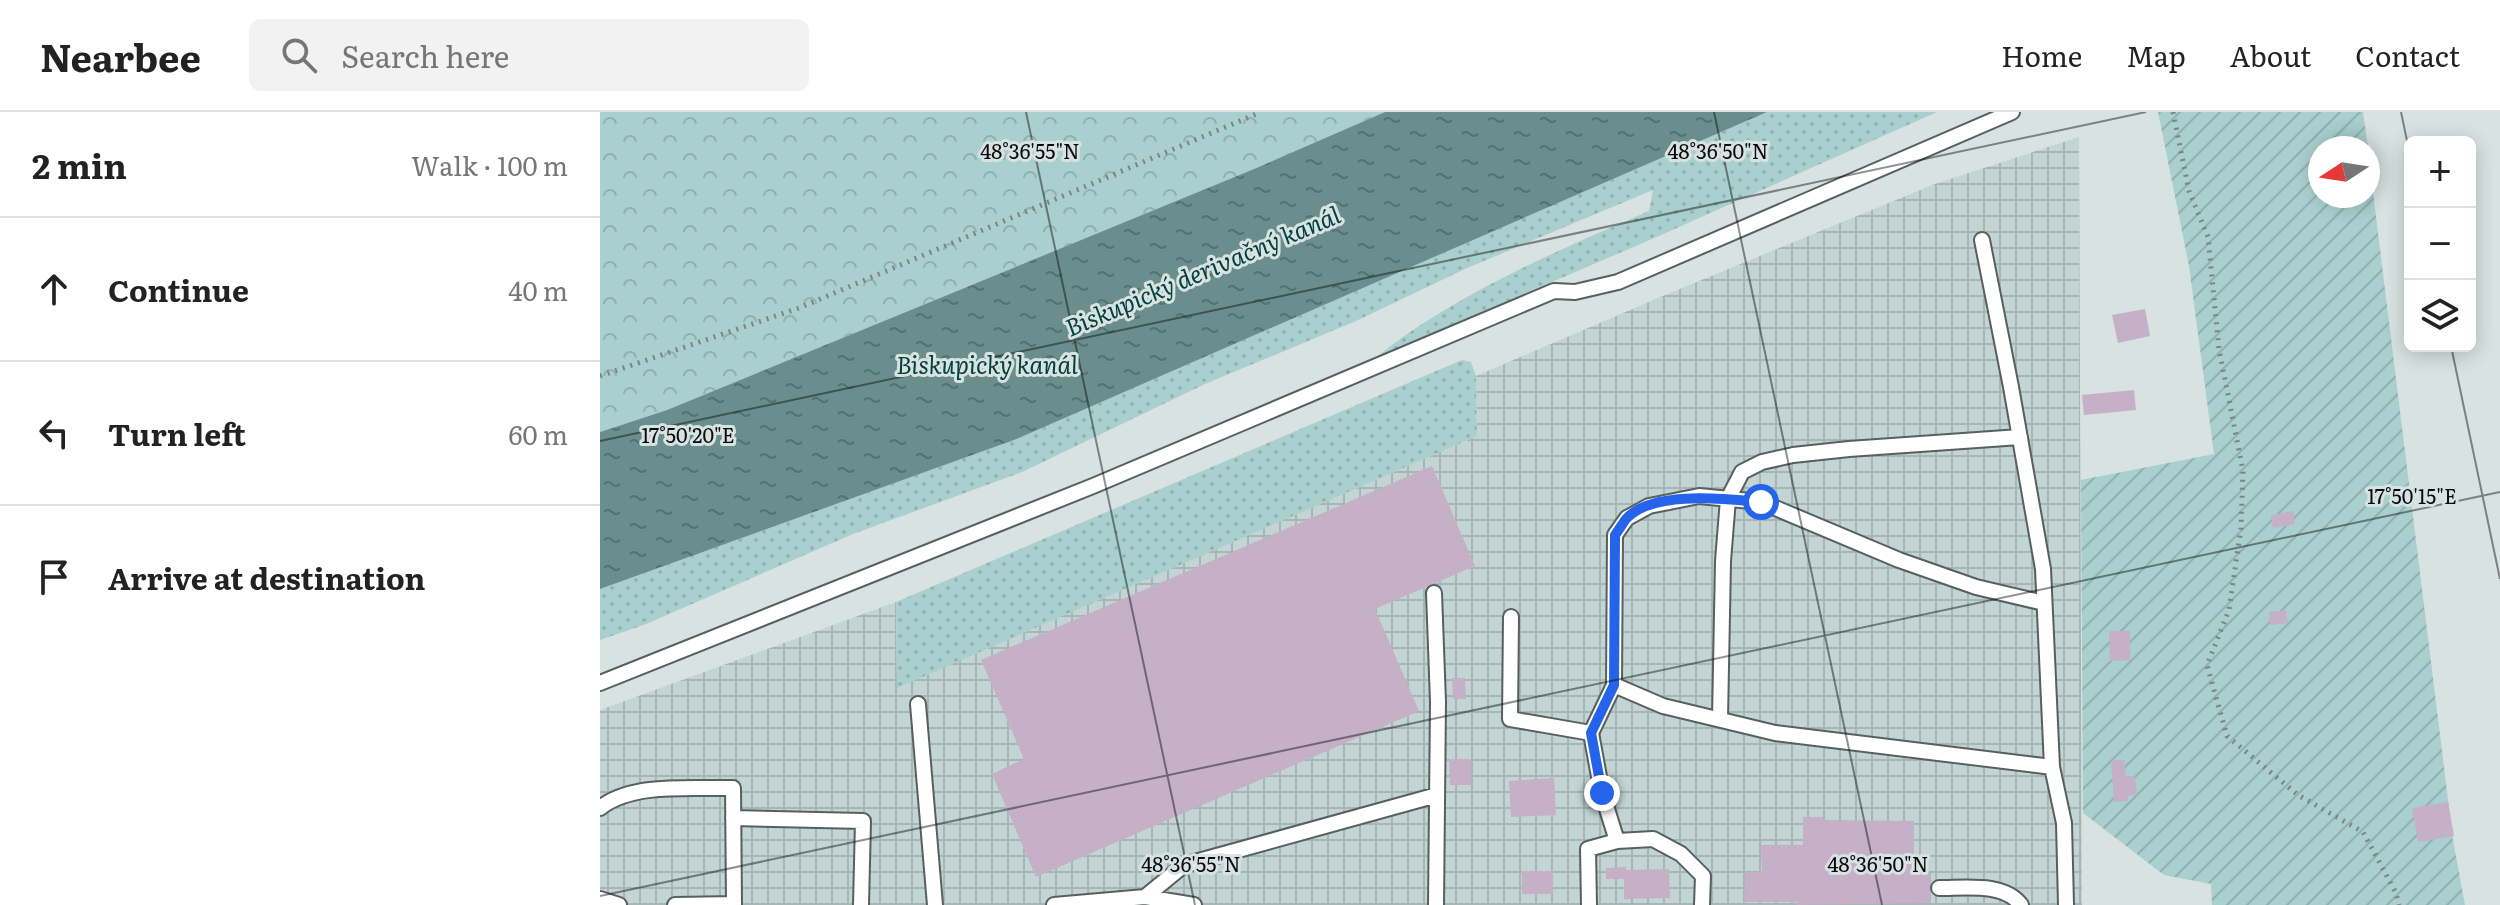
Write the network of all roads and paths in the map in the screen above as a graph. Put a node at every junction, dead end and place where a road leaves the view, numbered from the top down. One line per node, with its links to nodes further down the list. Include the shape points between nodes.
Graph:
1 (1261, 112): 5 (path, via 799,308)
2 (2012, 112): 11 (lane, via 1618,282 1554,291 1093,486)
3 (2173, 112): 35 (path, via 2189,191 2208,237 2219,349 2243,471 2229,610 2207,665 2223,722 2227,736 2298,795 2363,832)
4 (1982, 240): 6 (lane)
5 (600, 376)
6 (2020, 437): 7 (lane, via 1777,458 1742,472); 9 (lane)
7 (1728, 499): 9 (lane, via 1761,502 1899,560); 12 (lane, via 1699,496 1649,506 1627,518 1615,535); 14 (lane)
8 (1434, 593): 17 (lane)
9 (2044, 603): 16 (lane)
10 (1511, 617): 15 (lane, via 1510,719)
11 (600, 683)
12 (1614, 685): 14 (lane, via 1663,706); 15 (lane)
13 (918, 704): 27 (lane)
14 (1720, 719): 16 (lane, via 1775,733)
15 (1591, 733): 20 (lane)
16 (2052, 767): 34 (lane, via 2064,823)
17 (1437, 795): 22 (lane, via 1184,865); 30 (lane)
18 (600, 808): 19 (lane, via 652,789 733,788)
19 (733, 818): 25 (lane, via 734,904); 26 (lane, via 863,821)
20 (1617, 841): 31 (lane, via 1588,849); 32 (lane, via 1653,839 1681,854 1703,876)
21 (1939, 888): 33 (lane, via 2005,892)
22 (1145, 897): 28 (lane); 29 (lane)
23 (600, 899): 24 (lane)
24 (619, 905)
25 (675, 905)
26 (861, 905)
27 (935, 905)
28 (1054, 905)
29 (1194, 905)
30 (1436, 905)
31 (1589, 905)
32 (1702, 905)
33 (2021, 905)
34 (2066, 905)
35 (2399, 905)

